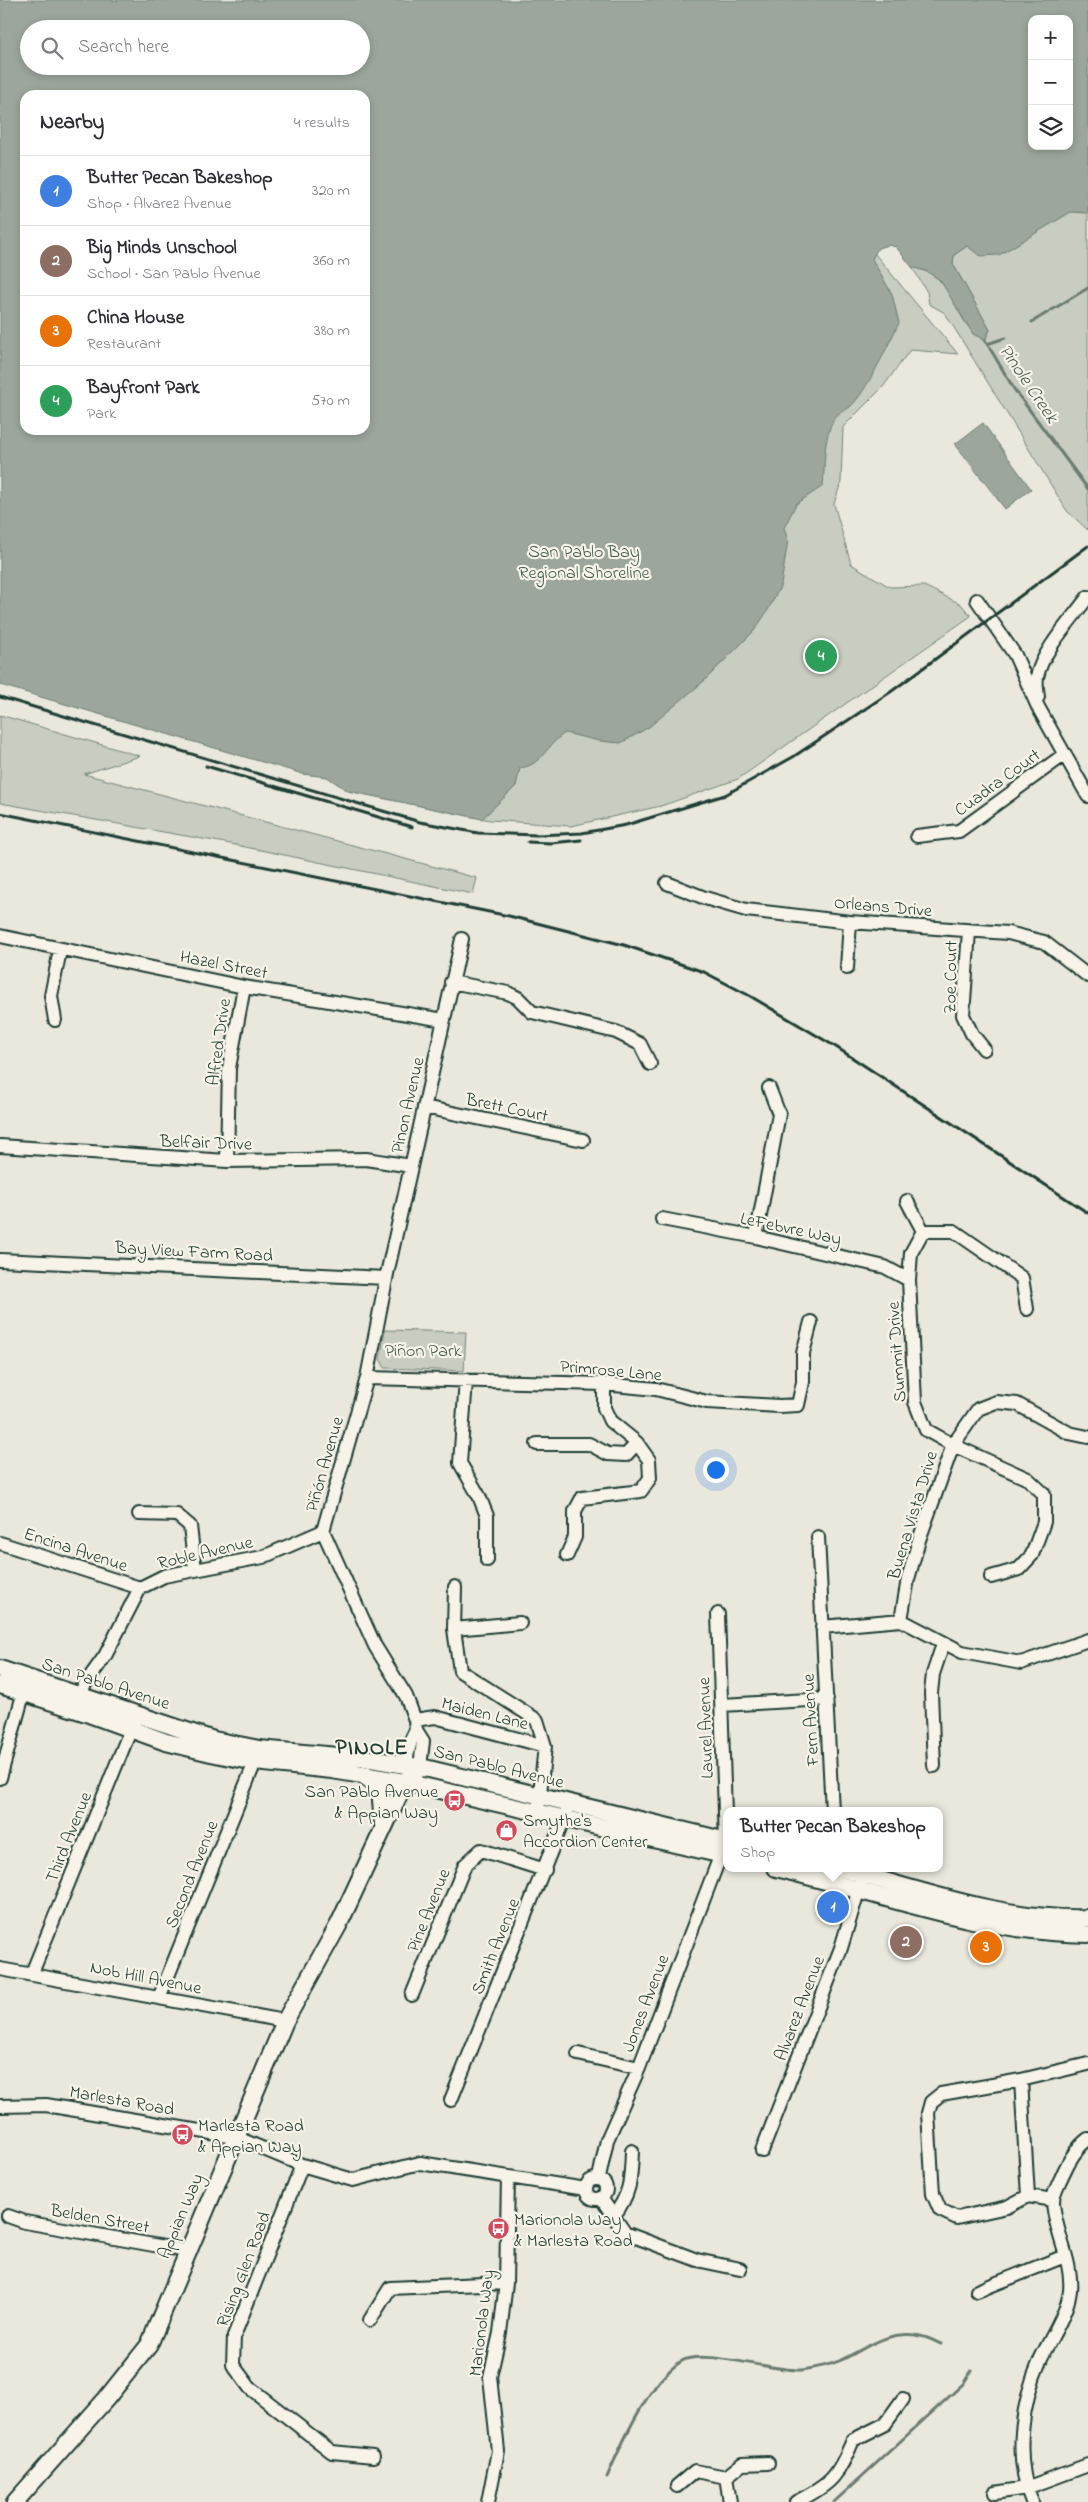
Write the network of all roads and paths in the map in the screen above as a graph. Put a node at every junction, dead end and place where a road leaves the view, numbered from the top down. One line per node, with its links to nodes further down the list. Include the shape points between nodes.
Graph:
1 (1088, 597): 3 (street, via 1040,667)
2 (976, 600): 3 (street, via 1015,655)
3 (1038, 707): 4 (street)
4 (1065, 754): 5 (street); 6 (street, Cuadra Court, via 959,831)
5 (1088, 796)
6 (917, 836)
7 (667, 883): 8 (street, Orleans Drive, via 746,910)
8 (850, 922): 9 (street, Orleans Drive); 13 (street)
9 (969, 931): 14 (street, Orleans Drive, via 1008,933 1044,942); 19 (street, Zoe Court, via 963,1015)
10 (0, 936): 12 (street, Hazel Street)
11 (462, 939): 15 (street, Pinon Avenue)
12 (60, 950): 16 (street, Hazel Street); 17 (street, via 51,996)
13 (847, 968)
14 (1088, 976)
15 (451, 982): 18 (street, Pinon Avenue); 20 (street, via 508,993 532,1012 616,1032 640,1044)
16 (244, 987): 18 (street, Hazel Street); 25 (street, Alfred Drive, via 229,1068)
17 (54, 1020)
18 (444, 1020): 22 (street, Pinon Avenue)
19 (984, 1049)
20 (650, 1064)
21 (769, 1088): 30 (street, via 779,1114)
22 (424, 1107): 23 (street, Brett Court); 26 (street, Pinon Avenue)
23 (583, 1140)
24 (0, 1146): 25 (street, Belfair Drive)
25 (227, 1161): 26 (street, Belfair Drive, via 366,1159)
26 (411, 1166): 32 (street, Pinon Avenue)
27 (907, 1201): 29 (street)
28 (662, 1219): 30 (street, LeFebvre Way)
29 (923, 1231): 33 (street, Summit Drive, via 911,1253); 34 (street, via 954,1230 1022,1278)
30 (756, 1237): 33 (street, LeFebvre Way, via 885,1267)
31 (0, 1260): 32 (street, Bay View Farm Road)
32 (386, 1278): 36 (street, Piñón Avenue)
33 (909, 1280): 42 (street, Summit Drive, via 915,1402 926,1430)
34 (1027, 1309)
35 (811, 1322): 38 (street, Primrose Lane, via 803,1353 798,1405 707,1402 656,1389)
36 (367, 1378): 37 (street, Primrose Lane); 44 (street, Piñón Avenue)
37 (466, 1380): 38 (street, Primrose Lane); 48 (street, via 460,1463 487,1516)
38 (604, 1384): 40 (street, via 604,1408 610,1421)
39 (1088, 1437): 42 (street, Buena Vista Drive, via 1069,1434 1017,1404 996,1402 978,1409)
40 (637, 1443): 41 (street, via 626,1455 608,1454 589,1444); 47 (street, via 649,1460 650,1478 640,1491 582,1498 575,1511 575,1536)
41 (537, 1444)
42 (953, 1446): 50 (street, Summit Drive, via 1028,1479 1044,1494 1044,1522 1032,1555 1019,1568); 54 (street, Buena Vista Drive, via 919,1540 908,1579)
43 (139, 1514): 49 (street, via 177,1515 190,1526)
44 (323, 1531): 49 (street, Roble Avenue, via 262,1557); 67 (street, Piñón Avenue, via 375,1646 406,1696)
45 (818, 1537): 56 (street, Fern Avenue)
46 (0, 1543): 52 (street, Encina Avenue)
47 (567, 1555)
48 (486, 1560)
49 (195, 1570): 52 (street, Roble Avenue, via 164,1576)
50 (991, 1577)
51 (455, 1587): 57 (street, Maiden Lane)
52 (140, 1588): 64 (street, Roble Avenue, via 105,1656)
53 (718, 1614): 65 (street, Laurel Avenue)
54 (902, 1620): 56 (street); 59 (street)
55 (520, 1623): 57 (street)
56 (822, 1627): 63 (street, Fern Avenue)
57 (454, 1629): 68 (street, Maiden Lane, via 460,1671 536,1720)
58 (1088, 1640): 59 (street, via 1021,1663 962,1652)
59 (943, 1644): 71 (street, via 933,1674 931,1693)
60 (0, 1670): 62 (main road, San Pablo Avenue)
61 (0, 1685): 62 (main road, San Pablo Avenue)
62 (25, 1685): 64 (main road, San Pablo Avenue); 73 (street)
63 (826, 1699): 65 (street); 77 (street, Fern Avenue)
64 (76, 1702): 66 (main road, San Pablo Avenue)
65 (722, 1705): 76 (street, Laurel Avenue)
66 (134, 1722): 69 (main road, San Pablo Avenue, via 166,1742); 70 (main road, San Pablo Avenue, via 259,1749); 89 (street, Third Avenue)
67 (416, 1725): 68 (street, Maiden Lane, via 435,1717); 70 (street, Piñón Avenue, via 423,1742)
68 (545, 1746): 75 (street, Maiden Lane)
69 (255, 1762): 72 (main road, San Pablo Avenue); 91 (street, Second Avenue)
70 (412, 1766): 74 (main road, Appian Way); 75 (main road, San Pablo Avenue)
71 (934, 1766)
72 (360, 1774): 74 (main road, San Pablo Avenue); 80 (main road, via 380,1787)
73 (0, 1778)
74 (405, 1782): 79 (main road, San Pablo Avenue); 80 (main road, Appian Way)
75 (540, 1795): 78 (main road, San Pablo Avenue); 79 (street, Maiden Lane)
76 (724, 1807)
77 (832, 1807)
78 (566, 1811): 79 (main road, San Pablo Avenue); 81 (main road, San Pablo Avenue); 83 (street, Smith Avenue)
79 (537, 1812)
80 (383, 1829): 92 (main road, Appian Way, via 339,1924)
81 (723, 1849)
82 (723, 1854): 95 (street, Jones Avenue)
83 (545, 1870): 90 (street, Pine Avenue, via 481,1850 465,1865); 97 (street, Smith Avenue)
84 (833, 1872): 85 (main road)
85 (861, 1882): 86 (main road, via 992,1909 1061,1919); 87 (main road, via 908,1904 988,1923 1032,1931); 102 (street, Alvarez Avenue, via 840,1948)
86 (1088, 1918)
87 (1088, 1934)
88 (0, 1969): 89 (street, Nob Hill Avenue)
89 (32, 1974): 91 (street, Nob Hill Avenue)
90 (412, 1995)
91 (159, 1998): 92 (street, Nob Hill Avenue)
92 (285, 2021): 99 (main road, Appian Way)
93 (578, 2054): 95 (street)
94 (1088, 2064): 96 (street)
95 (639, 2068): 105 (street, Jones Avenue, via 607,2140)
96 (1021, 2080): 107 (street); 107 (street, via 941,2094 931,2102 928,2113 933,2194 940,2210 957,2218 1007,2207)
97 (451, 2100)
98 (0, 2106): 99 (street, Marlesta Road, via 46,2105)
99 (235, 2137): 103 (street, Marlesta Road); 112 (main road, Appian Way)
100 (1088, 2139): 109 (street, via 1078,2146)
101 (632, 2151): 111 (street, via 626,2200)
102 (762, 2152)
103 (302, 2165): 104 (street, Marlesta Road, via 353,2180 420,2163); 119 (street, Rising Glen Road, via 234,2336 233,2365 250,2388 332,2452)
104 (508, 2177): 106 (street, Marlesta Road); 115 (street, Marionola Way)
105 (599, 2178): 106 (street, via 590,2181); 108 (street, via 607,2187)
106 (586, 2189): 108 (street, via 591,2197)
107 (1028, 2196): 109 (street)
108 (601, 2198): 111 (street)
109 (1053, 2200): 113 (street)
110 (8, 2216): 112 (street, Belden Street, via 25,2222)
111 (613, 2217): 114 (street, via 625,2233 696,2260)
112 (187, 2251): 126 (main road, Appian Way, via 149,2345)
113 (1066, 2256): 116 (street); 124 (street, via 1070,2291 1027,2395 1021,2444)
114 (740, 2270)
115 (506, 2283): 117 (street, via 390,2288); 127 (street, Marionola Way, via 490,2377 498,2451)
116 (977, 2291)
117 (370, 2320)
118 (903, 2399): 129 (street, via 885,2424 853,2440 841,2469 820,2490)
119 (372, 2456)
120 (768, 2463): 122 (street, via 742,2464)
121 (1087, 2468): 124 (street)
122 (726, 2477): 123 (street, via 695,2471); 128 (street)
123 (677, 2486)
124 (1026, 2488): 125 (street); 130 (street)
125 (995, 2493)
126 (15, 2502)
127 (488, 2502)
128 (730, 2502)
129 (796, 2502)
130 (1032, 2502)

